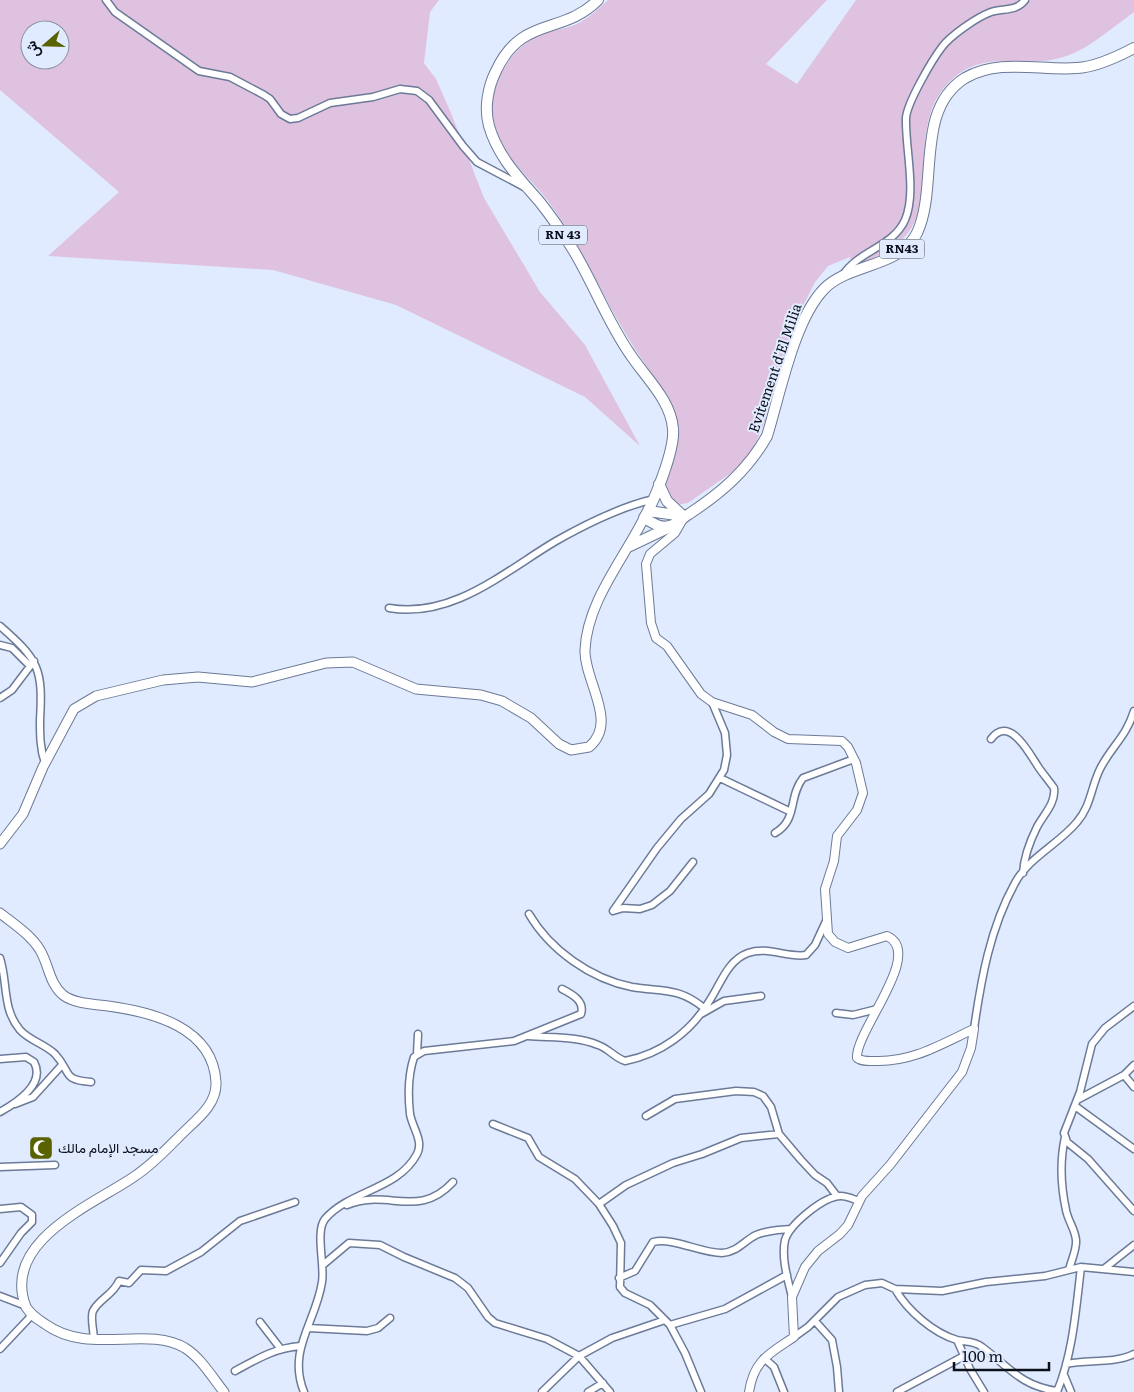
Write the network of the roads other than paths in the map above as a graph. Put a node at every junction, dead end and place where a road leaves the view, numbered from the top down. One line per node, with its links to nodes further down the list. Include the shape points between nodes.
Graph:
1 (106, 0): 5 (street, via 115,12 196,69 230,77 270,99 281,114 290,119 330,103 373,97 400,89 418,91 429,100 477,162)
2 (598, 0): 5 (main road, RN 43, via 583,13 522,36 511,46 496,70 488,91 489,125 501,153)
3 (1025, 0): 6 (street, via 1013,9 981,17 943,46 912,99 906,116 909,193 905,220 887,240 849,266)
4 (1134, 48): 6 (main road, Evitement d'El Milia / RN43, via 1080,68 990,69 956,85 937,116 923,216 915,236 889,258)
5 (527, 189): 7 (main road, RN 43, via 572,248 629,353 671,416 672,444)
6 (841, 278): 10 (main road, Evitement d'El Milia / RN43, via 826,287 807,314 759,452 734,480)
7 (659, 484): 8 (main road, RN 43); 10 (main road)
8 (654, 499): 9 (main road, RN 43); 13 (street, via 632,505 570,533 465,596 417,610)
9 (646, 515): 10 (main road); 11 (main road, via 661,526); 12 (main road)
10 (683, 516): 11 (main road, Evitement d'El Milia); 18 (street, via 678,529 647,559 645,570 651,624 656,638 667,646 701,694)
11 (673, 525): 12 (main road, Evitement d'El Milia)
12 (630, 546): 22 (main road, via 601,596 587,632 587,671 601,725 598,739 584,750 571,750 559,744 531,718 502,701 481,695 416,689 364,666 344,661 263,681 185,677 88,699 80,703 69,717)
13 (390, 608)
14 (0, 626): 16 (street, via 16,640)
15 (0, 645): 16 (street, via 12,648)
16 (32, 664): 17 (street, via 12,690); 22 (street, via 42,690 40,731)
17 (0, 698)
18 (712, 702): 21 (street, via 752,715 788,739 842,741); 23 (street, via 723,726 726,743 726,762)
19 (1134, 711): 28 (street, via 1127,730 1100,768 1090,800 1079,820)
20 (991, 739): 28 (street, via 1002,732 1022,740 1054,788 1055,795 1028,846)
21 (854, 759): 24 (street, via 803,778 793,798); 31 (street, via 862,782 863,798 837,836 834,861 825,889)
22 (45, 763): 26 (main road, via 23,814)
23 (720, 778): 24 (street); 27 (street, via 710,794 687,813 662,842 613,911 652,905 670,891)
24 (791, 812): 25 (street, via 785,827)
25 (775, 834)
26 (0, 844)
27 (693, 862)
28 (1023, 872): 40 (street, via 1015,883 982,970)
29 (0, 913): 81 (main road, via 34,942 51,980 64,995 76,1001 157,1015 178,1024 205,1051 214,1070 216,1084 207,1108 144,1170 65,1216 35,1241 27,1252 19,1276)
30 (529, 914): 36 (street, via 561,951 599,978 682,993)
31 (827, 918): 36 (street, via 815,945 806,955 762,951 737,959); 37 (street, via 828,934 835,942 848,948 883,936 894,941 899,952 897,968)
32 (0, 958): 45 (street, via 6,1001 14,1021 21,1032 50,1049)
33 (562, 989): 42 (street, via 579,1000 582,1013)
34 (761, 996): 39 (street, via 724,1001)
35 (1134, 1006): 50 (street, via 1105,1028 1092,1044)
36 (704, 1008): 39 (street)
37 (877, 1008): 38 (street, via 854,1015); 40 (street, via 857,1054 862,1061 914,1057)
38 (836, 1013)
39 (697, 1017): 42 (street, via 666,1047 625,1061 591,1042)
40 (974, 1030): 62 (street, via 962,1072)
41 (418, 1034): 43 (street)
42 (526, 1036): 43 (street, via 514,1041)
43 (417, 1054): 66 (street, via 410,1068 409,1102 419,1141 418,1153 392,1179)
44 (0, 1059): 51 (street, via 26,1057 36,1066 33,1084)
45 (62, 1064): 48 (street, via 75,1080); 51 (street, via 33,1097)
46 (1134, 1065): 47 (street)
47 (1124, 1075): 49 (street); 50 (street)
48 (91, 1082)
49 (1134, 1087)
50 (1076, 1103): 56 (street, via 1065,1128); 57 (street)
51 (14, 1104): 52 (street)
52 (0, 1112)
53 (646, 1116): 55 (street, via 675,1099 747,1091 768,1100)
54 (493, 1124): 64 (street, via 528,1138 539,1157 571,1175)
55 (780, 1134): 61 (street); 64 (street, via 741,1138 673,1163 626,1185)
56 (1065, 1136): 67 (street, via 1067,1142 1088,1159); 74 (street, via 1062,1168 1065,1203 1076,1242)
57 (1134, 1149)
58 (55, 1165): 59 (street)
59 (0, 1168)
60 (454, 1182): 66 (street, via 427,1201 367,1200)
61 (837, 1196): 62 (street); 68 (street, via 823,1202)
62 (859, 1201): 80 (street, via 840,1234 812,1258)
63 (295, 1202): 89 (street, via 240,1221 209,1248 166,1271 145,1270 138,1272 129,1284 119,1282 106,1300 98,1302 92,1311)
64 (599, 1204): 77 (street, via 620,1243)
65 (0, 1209): 70 (street, via 21,1207 32,1215 32,1222)
66 (336, 1209): 71 (street, via 326,1217 320,1229)
67 (1134, 1211)
68 (790, 1229): 76 (street, via 784,1250); 77 (street, via 762,1233 736,1249 722,1252 653,1242 635,1271)
69 (1134, 1245): 73 (street)
70 (0, 1263)
71 (324, 1264): 87 (street, via 322,1285); 95 (street, via 349,1244 380,1245 455,1278 468,1288 495,1323 547,1339)
72 (1081, 1267): 73 (street); 74 (street); 98 (street)
73 (1105, 1268): 75 (street)
74 (1069, 1270): 78 (street, via 952,1290)
75 (1134, 1272)
76 (787, 1275): 80 (street); 86 (street, via 726,1309)
77 (619, 1278): 86 (street, via 625,1293 650,1305)
78 (895, 1289): 84 (street, via 882,1283 864,1285 838,1297); 90 (street, via 904,1303 932,1327)
79 (0, 1296): 81 (street)
80 (792, 1297): 88 (street)
81 (26, 1306): 82 (main road)
82 (32, 1315): 89 (main road, via 65,1335); 93 (street)
83 (390, 1318): 87 (street, via 372,1330)
84 (815, 1321): 88 (street); 111 (street, via 832,1340)
85 (260, 1322): 92 (street)
86 (667, 1323): 95 (street, via 612,1338); 108 (street, via 685,1353)
87 (308, 1328): 91 (street)
88 (794, 1337): 97 (street)
89 (94, 1340): 103 (main road, via 151,1340 184,1348 202,1364)
90 (957, 1340): 96 (street); 102 (street, via 982,1346 1023,1381)
91 (300, 1346): 92 (street); 104 (street, via 299,1375)
92 (280, 1348): 99 (street)
93 (0, 1349)
94 (1134, 1354): 98 (street, via 1121,1359)
95 (579, 1356): 101 (street); 105 (street)
96 (964, 1356): 112 (street); 113 (street)
97 (764, 1358): 109 (street, via 754,1372); 110 (street, via 774,1367)
98 (1066, 1364): 100 (street)
99 (235, 1371)
100 (1064, 1375): 102 (street); 114 (street)
101 (603, 1383): 106 (street); 107 (street)
102 (1057, 1391)
103 (224, 1392)
104 (304, 1392)
105 (542, 1392)
106 (588, 1392)
107 (610, 1392)
108 (701, 1392)
109 (749, 1392)
110 (784, 1392)
111 (839, 1392)
112 (897, 1392)
113 (984, 1392)
114 (1071, 1392)

